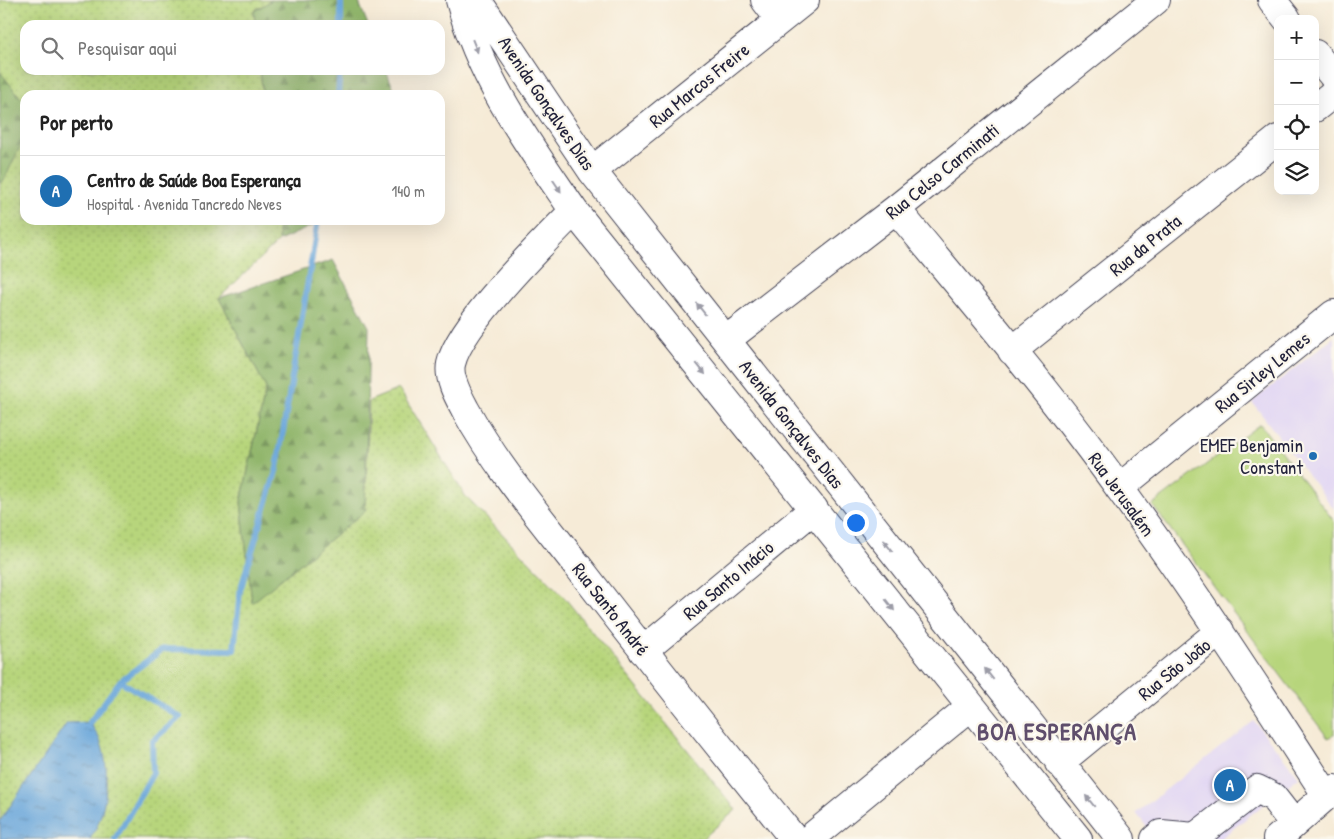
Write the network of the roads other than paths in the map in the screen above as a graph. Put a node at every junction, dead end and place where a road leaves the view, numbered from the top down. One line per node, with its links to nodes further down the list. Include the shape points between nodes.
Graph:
1 (460, 0): 15 (street, Avenida Gonçalves Dias, one-way to 15, via 476,50 508,113)
2 (805, 0): 6 (street, Rua Marcos Freire)
3 (1156, 0): 14 (street, Rua Celso Carminati)
4 (1272, 0): 7 (street)
5 (486, 3): 13 (street, Avenida Gonçalves Dias)
6 (772, 10): 13 (street, Rua Marcos Freire)
7 (1284, 15)
8 (1319, 59): 9 (street)
9 (1334, 77)
10 (1334, 94): 11 (street)
11 (1319, 105)
12 (1274, 141): 18 (street, Rua da Prata)
13 (592, 171): 17 (street, Avenida Gonçalves Dias, one-way to 13)
14 (896, 209): 17 (street, Rua Celso Carminati); 18 (street, Rua Jerusalém)
15 (574, 211): 20 (street, Avenida Gonçalves Dias, one-way to 20); 22 (street, Rua Santo André, via 482,312 456,348 450,366 453,385 480,433 520,492)
16 (1334, 314): 19 (street, Rua Sirley Lemes)
17 (726, 340): 24 (street, Avenida Gonçalves Dias, one-way to 17)
18 (1012, 351): 19 (street, Rua Jerusalém)
19 (1119, 488): 21 (street, Rua Jerusalém)
20 (814, 509): 22 (street, Rua Santo Inácio); 23 (street, Avenida Gonçalves Dias, one-way to 23)
21 (1220, 631): 24 (street, Rua São João); 25 (street, Rua Jerusalém)
22 (643, 651): 27 (street, Rua Santo André)
23 (970, 707): 28 (street); 29 (street, Avenida Gonçalves Dias)
24 (1059, 763): 30 (street, Avenida Gonçalves Dias, one-way to 24)
25 (1330, 792): 26 (street)
26 (1286, 832): 31 (street, via 1273,797 1257,790 1195,837 1162,834)
27 (794, 839)
28 (809, 839)
29 (1078, 839)
30 (1121, 839)
31 (1155, 839)

